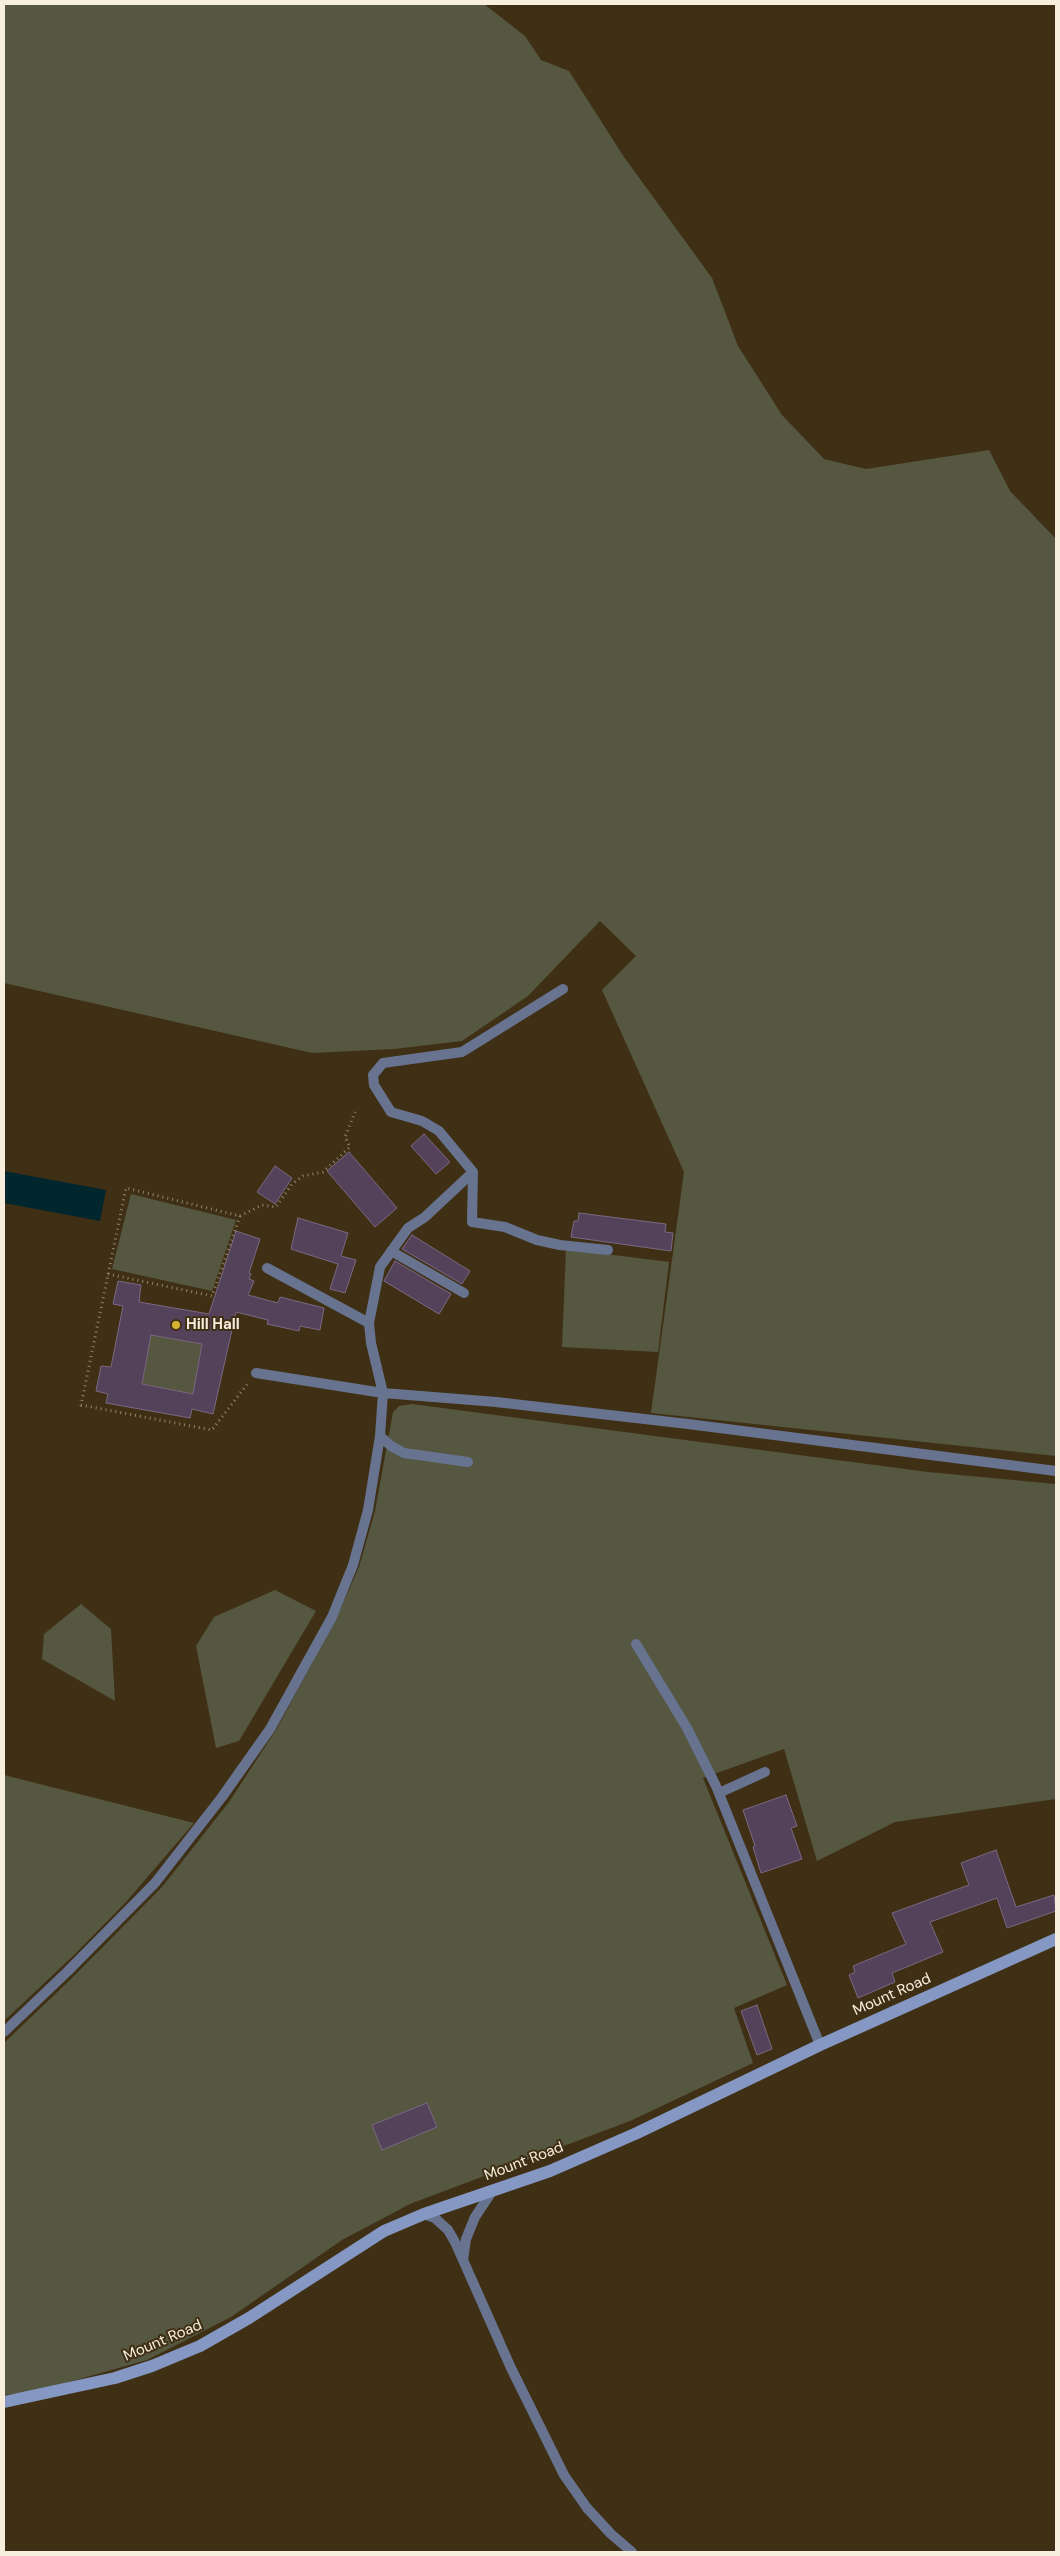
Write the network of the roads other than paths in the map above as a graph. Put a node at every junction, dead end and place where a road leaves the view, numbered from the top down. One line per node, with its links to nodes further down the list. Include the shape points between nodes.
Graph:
1 (564, 989): 2 (lane, via 462,1052 383,1064 373,1075 374,1085 391,1112 422,1121 439,1131)
2 (473, 1172): 3 (lane, via 472,1222 504,1227 560,1246); 4 (lane, via 425,1218 408,1228)
3 (608, 1250)
4 (391, 1251): 6 (lane); 7 (lane, via 380,1267)
5 (267, 1268): 7 (lane)
6 (464, 1293)
7 (369, 1324): 9 (lane)
8 (256, 1373): 9 (lane)
9 (383, 1393): 10 (lane); 12 (lane, via 496,1402)
10 (380, 1436): 11 (lane, via 404,1454); 17 (lane, via 368,1510 353,1566 332,1617 270,1729 222,1797 154,1883)
11 (468, 1462)
12 (1056, 1471)
13 (636, 1644): 15 (lane, via 687,1728)
14 (765, 1772): 15 (lane)
15 (719, 1793): 18 (lane)
16 (1056, 1939): 18 (street, Mount Road)
17 (4, 2032)
18 (820, 2045): 19 (street, Mount Road, via 637,2133 550,2172)
19 (491, 2193): 20 (street, Mount Road); 21 (lane, via 475,2217)
20 (424, 2214): 21 (lane, via 435,2218 448,2230); 22 (street, Mount Road, via 384,2231 200,2346 115,2378)
21 (462, 2260): 23 (lane, via 564,2475 587,2508)
22 (4, 2402)
23 (632, 2552)

